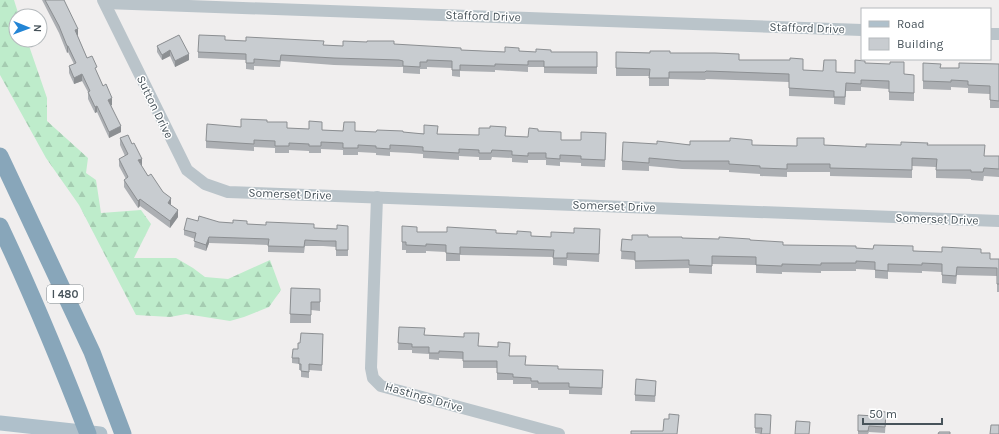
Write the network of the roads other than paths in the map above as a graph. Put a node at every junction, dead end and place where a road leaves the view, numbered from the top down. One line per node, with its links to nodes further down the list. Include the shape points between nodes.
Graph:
1 (104, 2): 2 (street, Stafford Drive); 4 (street, Sutton Drive, via 186,170 205,184)
2 (861, 30)
3 (0, 156): 11 (highway, I 480, via 92,352)
4 (228, 192): 5 (street, Somerset Drive)
5 (377, 197): 6 (street, Somerset Drive); 12 (street, Hastings Drive, via 373,378 381,386)
6 (999, 221)
7 (0, 226): 9 (highway, I 480, via 23,275)
8 (0, 423): 10 (main road)
9 (88, 434)
10 (100, 434)
11 (123, 434)
12 (559, 434)

